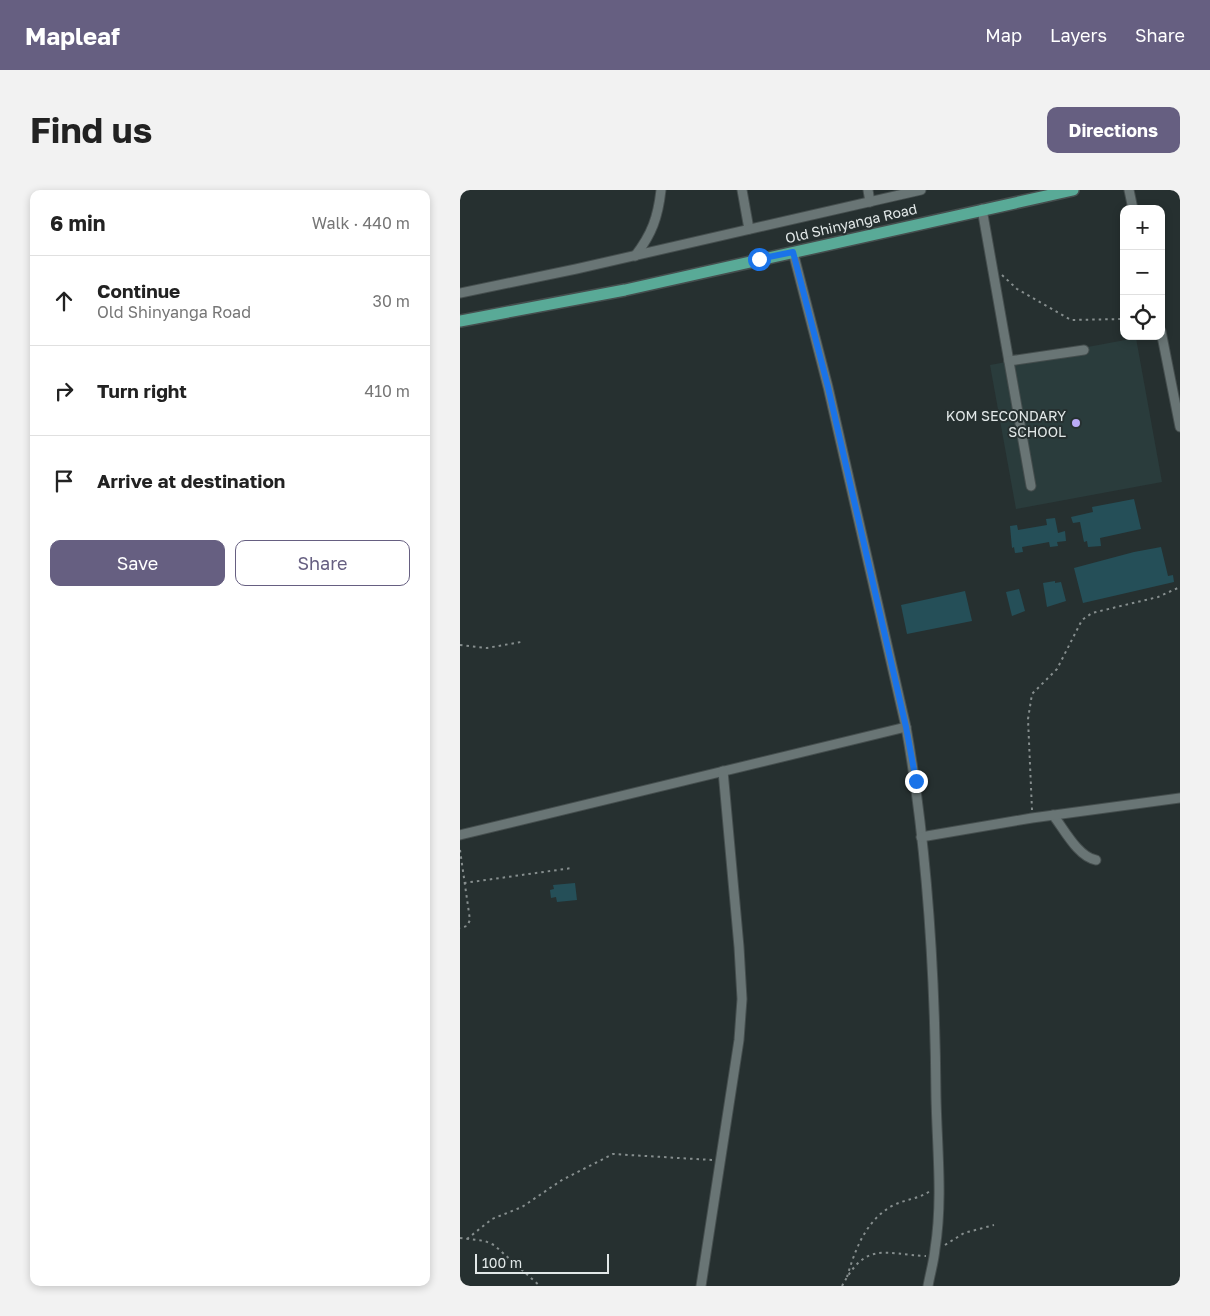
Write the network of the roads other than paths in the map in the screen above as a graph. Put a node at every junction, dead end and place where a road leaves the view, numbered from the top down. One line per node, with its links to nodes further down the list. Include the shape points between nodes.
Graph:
1 (661, 190): 12 (street, via 653,230)
2 (742, 190): 10 (street)
3 (868, 190): 7 (street)
4 (921, 190): 7 (street)
5 (1073, 190): 9 (main road, Old Shinyanga Road)
6 (1129, 190): 8 (street)
7 (870, 202): 10 (street)
8 (1132, 205)
9 (982, 209): 11 (main road, Old Shinyanga Road); 17 (street)
10 (749, 229): 12 (street)
11 (793, 252): 14 (main road, Old Shinyanga Road, via 624,290); 20 (street, via 828,387)
12 (635, 256): 13 (street)
13 (460, 293)
14 (460, 321)
15 (1163, 340): 18 (street)
16 (1084, 350): 17 (street)
17 (1009, 361): 19 (street)
18 (1180, 427)
19 (1031, 486)
20 (906, 727): 21 (street); 25 (street, via 916,781)
21 (723, 771): 24 (street); 27 (street, via 742,999 739,1040)
22 (1180, 798): 23 (street)
23 (1053, 815): 25 (street); 26 (street, via 1081,852)
24 (460, 834)
25 (921, 837): 28 (street, via 934,973 938,1185 935,1253)
26 (1096, 860)
27 (701, 1286)
28 (928, 1286)

